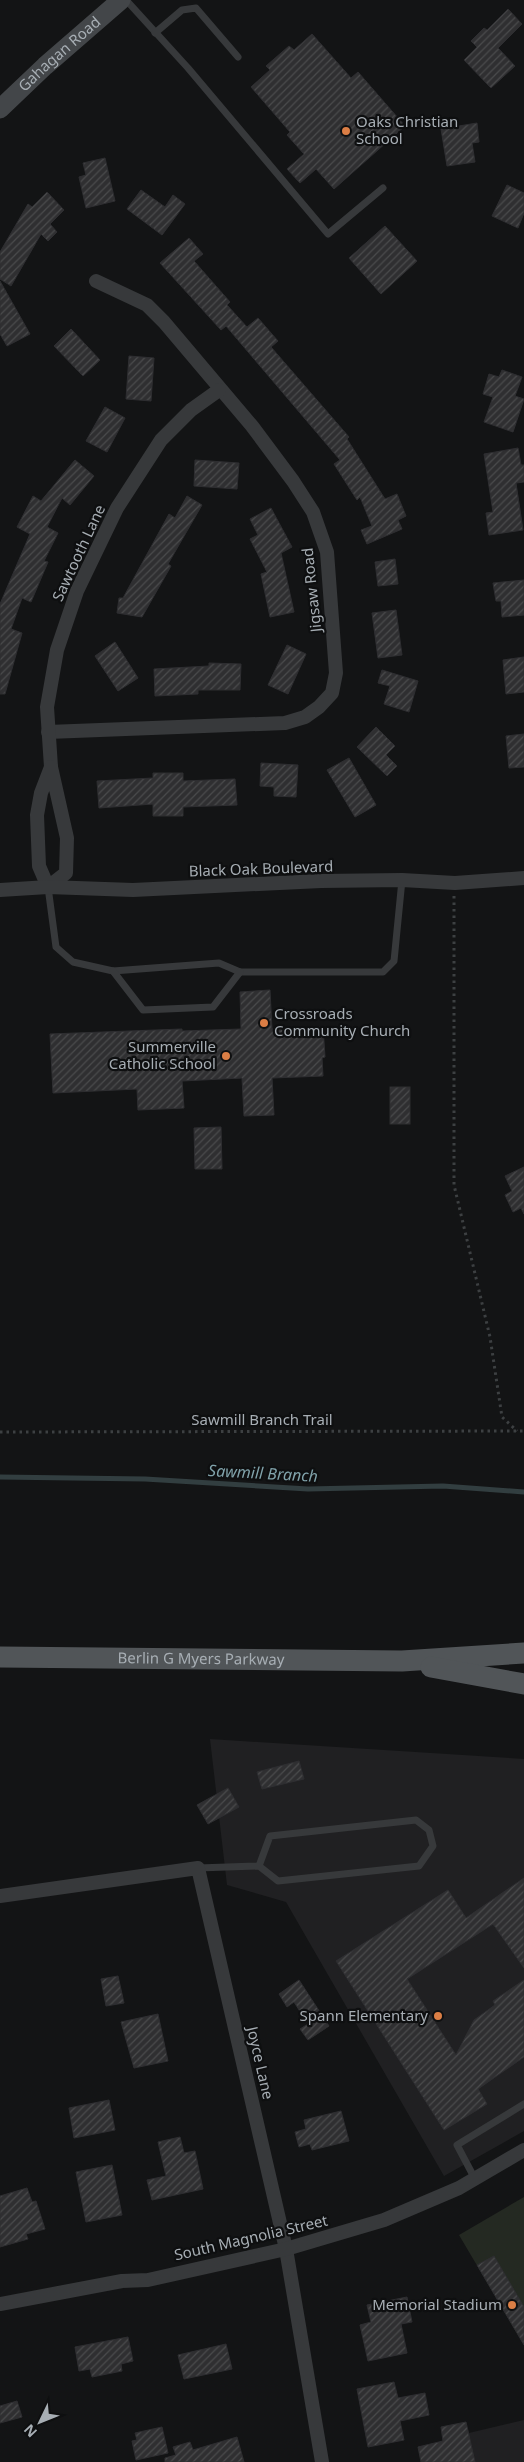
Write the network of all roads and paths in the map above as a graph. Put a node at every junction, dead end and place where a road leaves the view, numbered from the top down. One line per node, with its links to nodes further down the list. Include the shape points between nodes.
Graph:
1 (121, 0): 5 (street, Gahagan Road)
2 (126, 0): 3 (lane)
3 (155, 33): 4 (lane, via 182,10 196,8); 6 (lane, via 328,234)
4 (238, 56)
5 (0, 109)
6 (383, 188)
7 (96, 281): 8 (street, Jigsaw Road, via 147,305)
8 (219, 390): 9 (street, Sawtooth Lane, via 191,410 161,440 117,508 77,591 57,650 47,707); 9 (street, Jigsaw Road, via 252,426 293,481 313,512 321,532 327,552 331,591 336,673 332,693 305,717 285,723)
9 (48, 732): 10 (street, Sawtooth Lane)
10 (50, 767): 14 (street, Sawtooth Lane, via 37,815 39,866); 14 (street, Sawtooth Lane, via 68,838 66,872)
11 (524, 878): 13 (street, Black Oak Boulevard)
12 (402, 880): 13 (street, Black Oak Boulevard); 14 (street, Black Oak Boulevard, via 133,890); 17 (lane, via 394,961 383,972)
13 (454, 883): 20 (path, via 454,1186 490,1337 502,1417)
14 (48, 887): 15 (street, Black Oak Boulevard); 16 (lane, via 56,947 73,962)
15 (0, 890)
16 (112, 971): 17 (lane, via 219,963); 17 (lane, via 143,1010 213,1007)
17 (240, 972)
18 (524, 1431): 19 (path, Sawmill Branch Trail)
19 (0, 1432)
20 (517, 1432)
21 (524, 1653): 23 (main road, Berlin G Myers Parkway)
22 (0, 1657): 23 (main road, Berlin G Myers Parkway)
23 (402, 1662): 24 (main road, Berlin G Myers Parkway)
24 (524, 1684)
25 (259, 1866): 25 (lane, via 278,1881 419,1866 433,1846 429,1830 416,1820 270,1836); 26 (lane)
26 (198, 1868): 27 (street); 31 (street, Joyce Lane)
27 (0, 1896)
28 (524, 2104): 30 (lane, via 457,2145)
29 (524, 2150): 30 (street, South Magnolia Street)
30 (475, 2179): 31 (street, South Magnolia Street, via 384,2220)
31 (286, 2249): 32 (street, South Magnolia Street, via 148,2280 122,2281); 33 (street, Joyce Lane)
32 (0, 2304)
33 (322, 2462)

